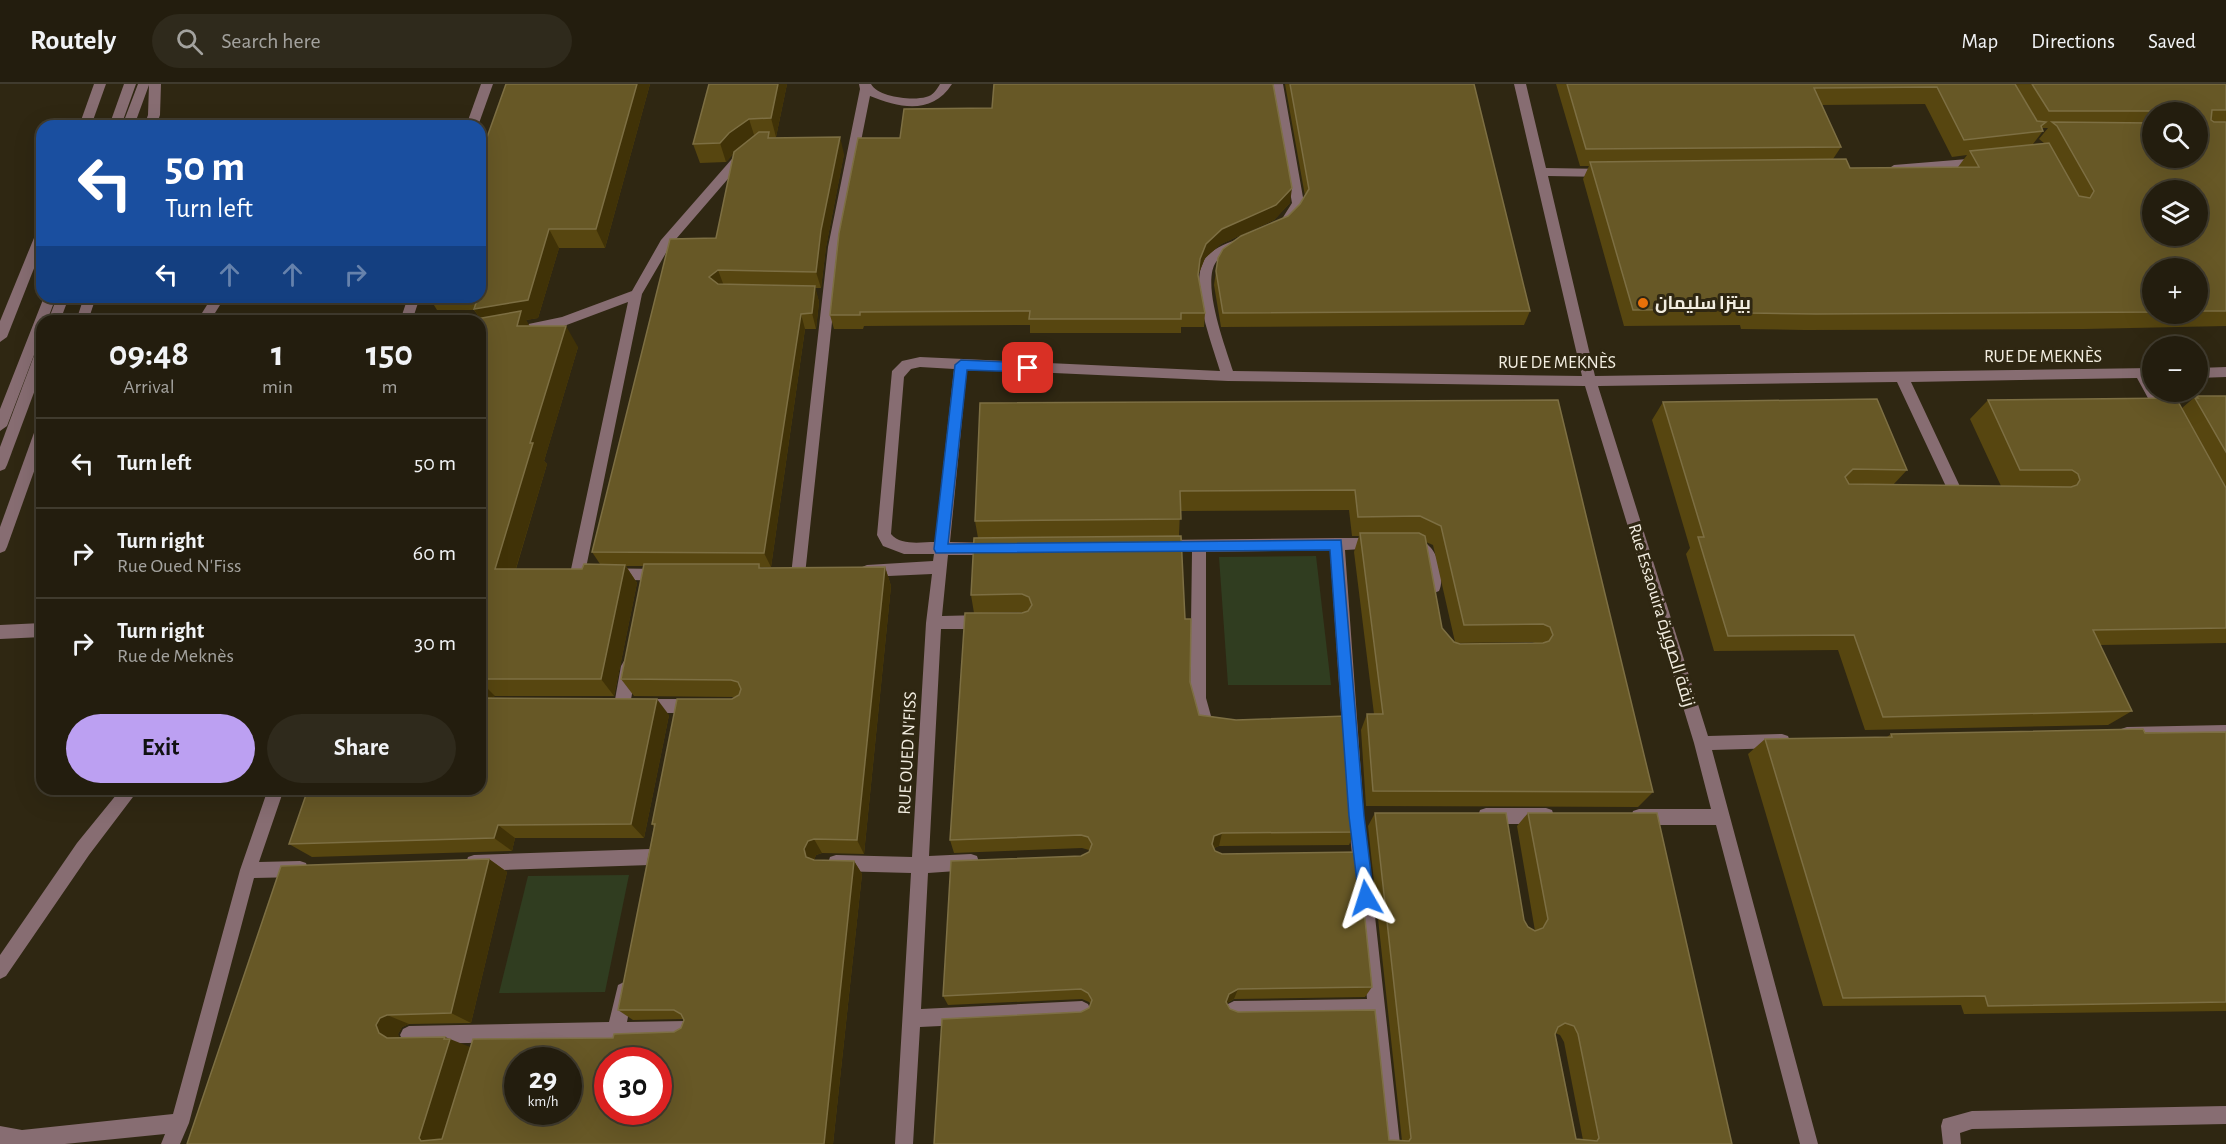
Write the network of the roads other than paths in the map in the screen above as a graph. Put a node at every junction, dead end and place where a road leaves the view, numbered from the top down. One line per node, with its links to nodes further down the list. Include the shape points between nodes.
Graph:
1 (100, 84): 10 (street)
2 (130, 84): 11 (street)
3 (144, 84): 12 (street)
4 (155, 84): 13 (street)
5 (487, 84): 14 (street)
6 (946, 84): 9 (street, via 933,99 925,100 876,96)
7 (1277, 84): 20 (street, via 1298,203 1292,218)
8 (1520, 84): 18 (street, Rue Essaouira زنقة الصويرة)
9 (865, 87): 50 (street, via 847,141 822,295)
10 (87, 120)
11 (117, 120)
12 (130, 120)
13 (152, 120)
14 (474, 120)
15 (753, 147): 23 (street, via 665,243)
16 (1997, 160): 17 (street)
17 (1884, 170)
18 (1540, 172): 19 (street); 34 (street, Rue Essaouira زنقة الصويرة)
19 (1620, 173)
20 (1273, 228)
21 (1253, 237): 33 (street, via 1215,256 1205,279)
22 (36, 248): 26 (street)
23 (636, 294): 24 (street, via 564,321); 49 (street, via 577,574 647,580)
24 (509, 332)
25 (36, 333): 37 (street)
26 (0, 337)
27 (961, 365): 33 (street, RUE DE MEKNÈS); 46 (street, RUE OUED N'FISS); 46 (street, RUE DE MEKNÈS, via 912,363 897,375 884,535 895,546)
28 (36, 369): 39 (street)
29 (2226, 372): 31 (street)
30 (2142, 373): 32 (street, RUE DE MEKNÈS)
31 (2208, 373)
32 (1901, 375): 34 (street, RUE DE MEKNÈS); 40 (street)
33 (1228, 376): 34 (street, RUE DE MEKNÈS)
34 (1590, 381): 62 (street, Rue Essaouira زنقة الصويرة)
35 (2160, 402): 36 (street)
36 (2170, 425)
37 (0, 426)
38 (36, 447): 43 (street)
39 (0, 465)
40 (1957, 495)
41 (1337, 544): 42 (street); 51 (street, via 1413,544 1426,550); 70 (street, via 1344,722 1362,816)
42 (1199, 546): 44 (street); 58 (street, via 1198,698 1205,723)
43 (0, 547)
44 (1140, 547)
45 (1011, 548): 46 (street, RUE DE MEKNÈS)
46 (940, 549): 47 (street, RUE OUED N'FISS)
47 (939, 567): 48 (street); 53 (street, RUE OUED N'FISS)
48 (856, 572)
49 (682, 575)
50 (798, 575)
51 (1436, 599)
52 (1002, 621): 53 (street)
53 (934, 623): 75 (street, RUE OUED N'FISS)
54 (36, 630): 55 (street)
55 (0, 632)
56 (633, 651): 57 (street, via 616,705 680,712)
57 (711, 706)
58 (1233, 726)
59 (2226, 732): 60 (street)
60 (2107, 734)
61 (1797, 741): 62 (street)
62 (1702, 743): 68 (street, Rue Essaouira زنقة الصويرة)
63 (126, 795): 78 (street, via 83,849)
64 (274, 795): 77 (street)
65 (1470, 816): 66 (street, via 1505,822)
66 (1562, 816)
67 (1619, 817): 68 (street)
68 (1723, 817): 95 (street, Rue Essaouira زنقة الصويرة)
69 (1338, 855): 70 (street)
70 (1362, 855): 80 (street)
71 (650, 857): 74 (street)
72 (990, 862): 75 (street)
73 (823, 863): 75 (street)
74 (461, 864)
75 (920, 865): 83 (street, RUE OUED N'FISS)
76 (319, 868): 77 (street)
77 (248, 870): 90 (street)
78 (0, 970)
79 (628, 973): 85 (street)
80 (1378, 1008): 82 (street); 94 (street)
81 (1082, 1010): 83 (street)
82 (1234, 1010)
83 (911, 1018): 93 (street, RUE OUED N'FISS)
84 (686, 1030): 85 (street)
85 (616, 1031): 86 (street)
86 (486, 1033): 87 (street); 88 (street)
87 (409, 1035)
88 (479, 1055)
89 (2226, 1115): 96 (street, via 1972,1120 1950,1126)
90 (180, 1122): 91 (street, via 22,1138); 92 (street)
91 (0, 1135)
92 (170, 1144)
93 (904, 1144)
94 (1391, 1144)
95 (1809, 1144)
96 (1952, 1144)

